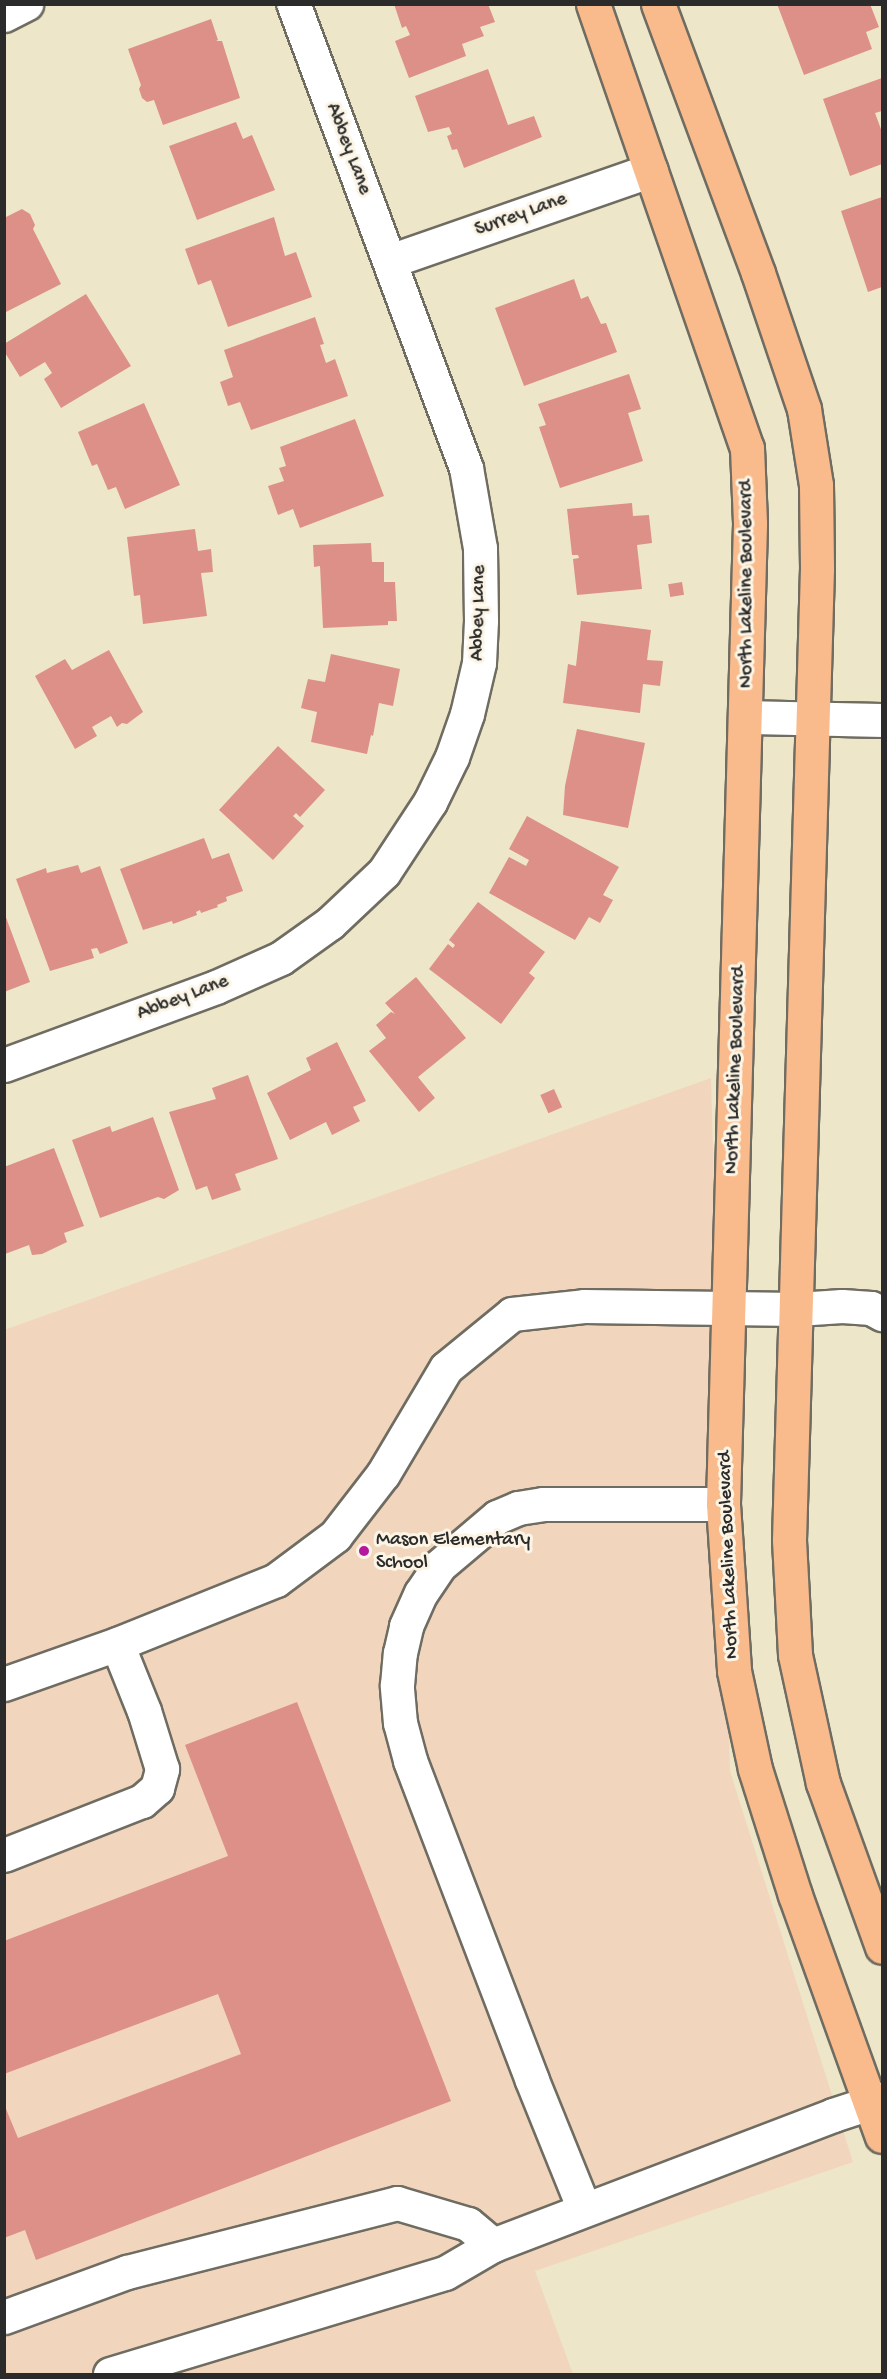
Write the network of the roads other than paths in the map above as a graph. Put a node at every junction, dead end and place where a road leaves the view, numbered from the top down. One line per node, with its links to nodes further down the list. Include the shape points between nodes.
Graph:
1 (26, 4): 5 (street)
2 (293, 4): 7 (street, Abbey Lane)
3 (593, 4): 6 (main road, North Lakeline Boulevard)
4 (658, 4): 9 (main road, via 804,409 816,485)
5 (4, 15)
6 (651, 170): 7 (street, Surrey Lane); 8 (main road, North Lakeline Boulevard, via 747,448 750,524)
7 (390, 261): 11 (street, Abbey Lane, via 466,468 480,548 479,663 452,757 430,801 384,872 330,922 281,958 216,987)
8 (746, 717): 9 (street); 12 (main road, North Lakeline Boulevard)
9 (813, 720): 10 (street); 13 (main road)
10 (882, 720)
11 (4, 1065)
12 (729, 1308): 13 (street); 15 (main road, North Lakeline Boulevard); 16 (street, via 584,1306 512,1314 446,1368 383,1474 334,1536 276,1580)
13 (797, 1309): 14 (street, via 842,1306 871,1308); 19 (main road, via 789,1540 795,1654 823,1783)
14 (882, 1314)
15 (723, 1504): 20 (main road, North Lakeline Boulevard, via 734,1671 755,1769 795,1895); 22 (street, via 543,1504 497,1517 439,1566 406,1626 400,1653 400,1723 410,1760)
16 (117, 1644): 17 (street); 18 (street, via 162,1769 157,1788 142,1801)
17 (4, 1684)
18 (4, 1855)
19 (882, 1947)
20 (876, 2101): 21 (main road, North Lakeline Boulevard); 22 (street)
21 (882, 2136)
22 (584, 2209): 23 (street)
23 (493, 2245): 24 (street, via 468,2224 397,2203 127,2272); 25 (street, via 445,2273)
24 (4, 2317)
25 (111, 2374)

